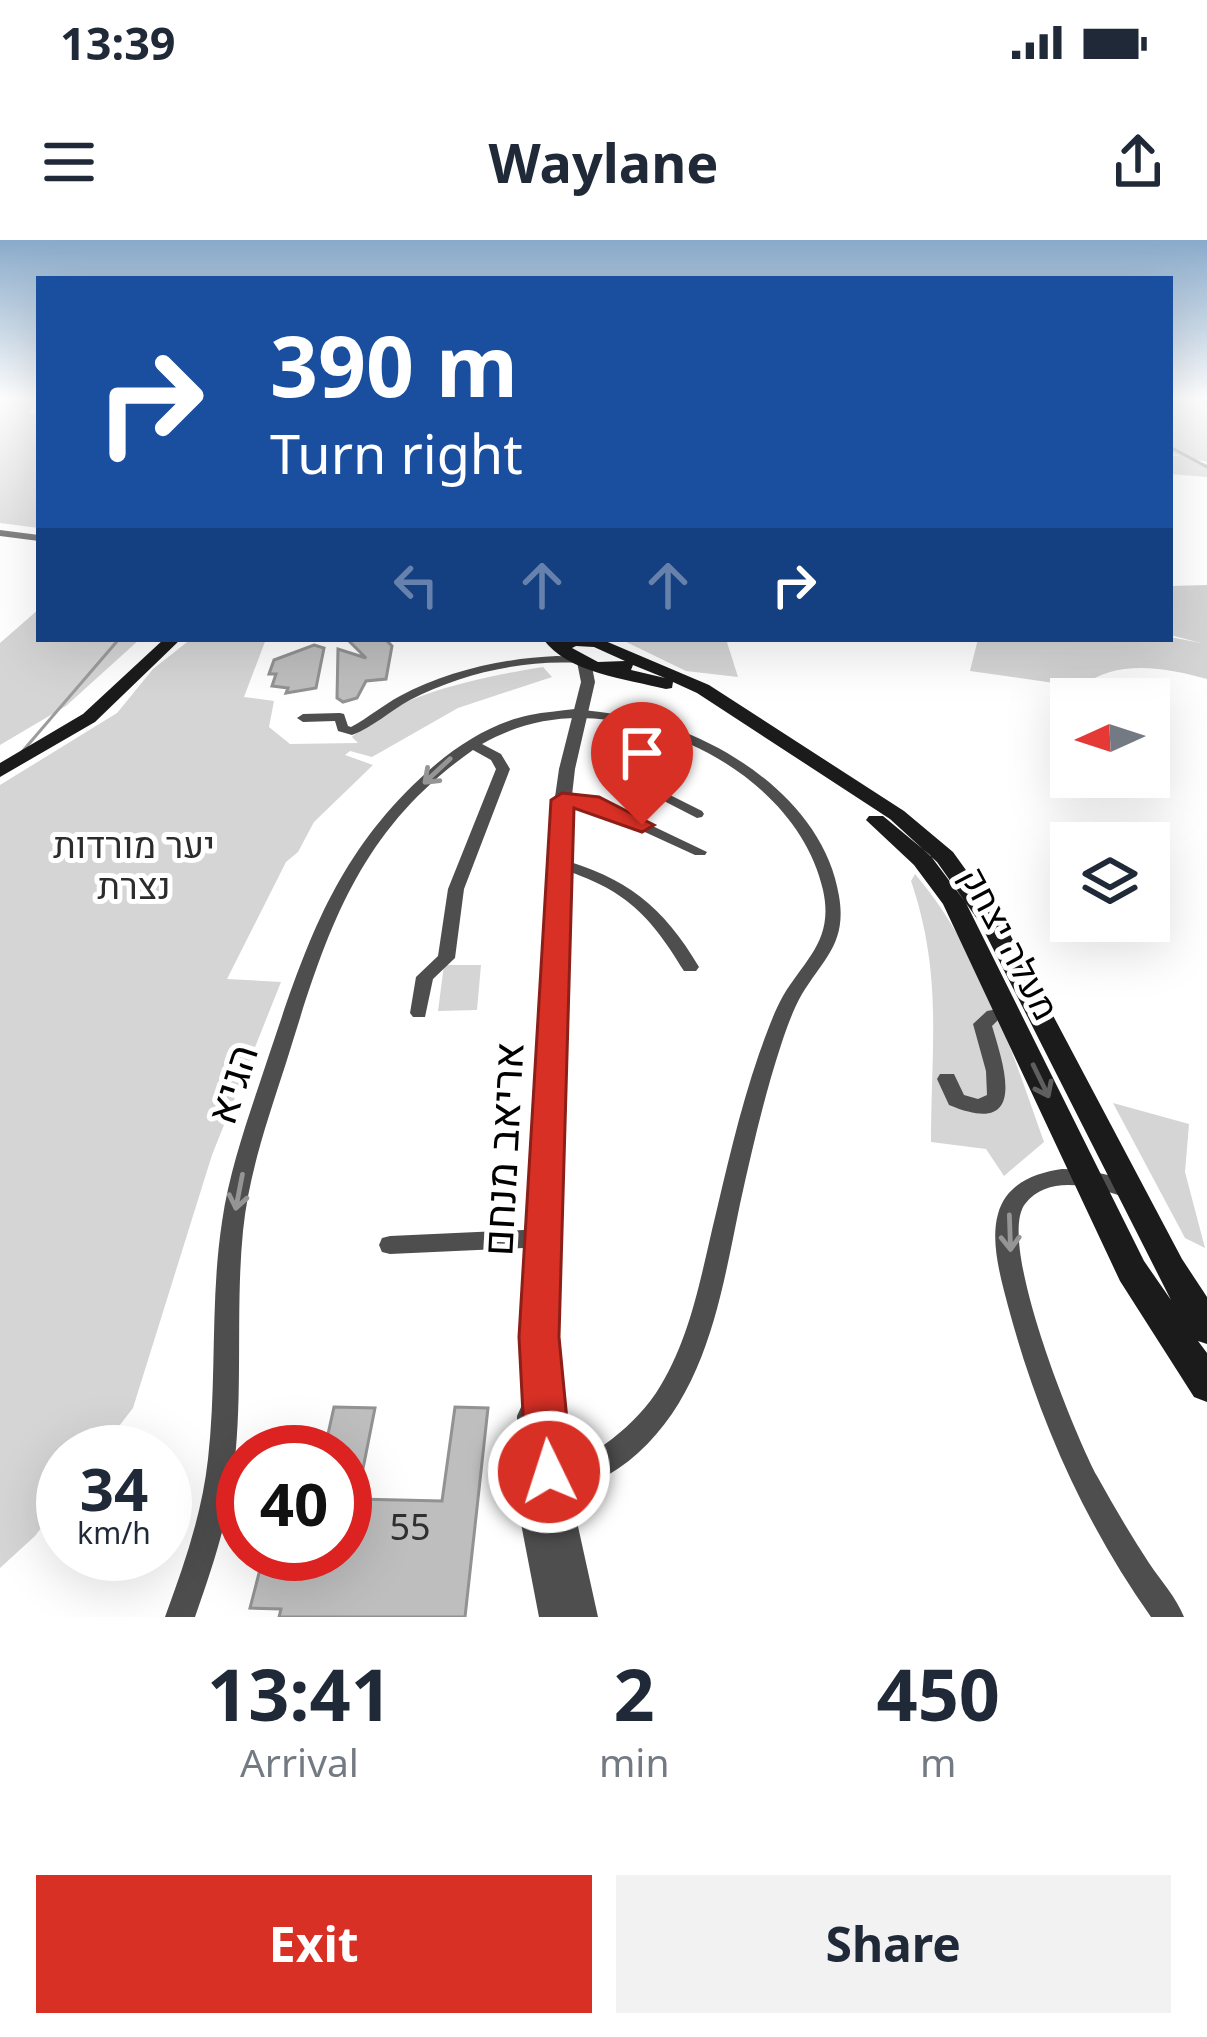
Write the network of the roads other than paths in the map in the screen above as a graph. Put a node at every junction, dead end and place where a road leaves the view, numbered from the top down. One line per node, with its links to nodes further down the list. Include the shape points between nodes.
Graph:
1 (0, 529): 2 (street)
2 (36, 534)
3 (152, 642): 9 (main road, via 80,709)
4 (170, 642): 10 (main road, via 88,718)
5 (584, 667): 6 (street, via 541,661 442,683 352,731 340,717); 7 (street); 8 (street, הגיא, via 533,718); 11 (street, אריאב מנחם); 17 (main road, מעלה יצחק, via 642,676 718,712 909,847 954,903); 20 (main road, מעלה יצחק, via 735,707 897,815 945,857 986,912)
6 (303, 718)
7 (649, 725): 12 (street, via 628,745 633,778); 26 (street, via 733,764 788,805 823,859 832,926 817,968 785,1010 756,1092 705,1316 681,1374 625,1449)
8 (472, 744): 16 (street, via 503,769 456,889 446,958 425,977); 27 (street, הגיא, one-way to 27, via 371,839 338,887 314,944 237,1196 222,1455 214,1512)
9 (0, 759)
10 (0, 771)
11 (562, 800): 13 (street, via 591,802); 14 (street, אריאב מנחם)
12 (697, 814)
13 (700, 852)
14 (557, 863): 15 (street, via 598,874 641,900); 21 (street, אריאב מנחם)
15 (690, 968)
16 (419, 1012)
17 (1009, 1013): 18 (street, via 982,1024 996,1071 992,1103 956,1100); 19 (main road, מעלה יצחק, one-way to 19)
18 (947, 1079)
19 (1087, 1177): 20 (street); 25 (main road, מעלה יצחק, via 1132,1271); 30 (street, one-way to 30, via 1050,1178 1022,1190 1009,1215 1009,1244 1040,1378 1073,1457)
20 (1130, 1190): 23 (main road, מעלה יצחק)
21 (544, 1238): 22 (street); 24 (street, אריאב מנחם)
22 (390, 1245)
23 (1207, 1328)
24 (539, 1337): 26 (street, אריאב מנחם); 28 (street, via 532,1476)
25 (1207, 1385)
26 (551, 1488): 29 (street, אריאב מנחם)
27 (180, 1617)
28 (558, 1617)
29 (579, 1617)
30 (1169, 1617)

